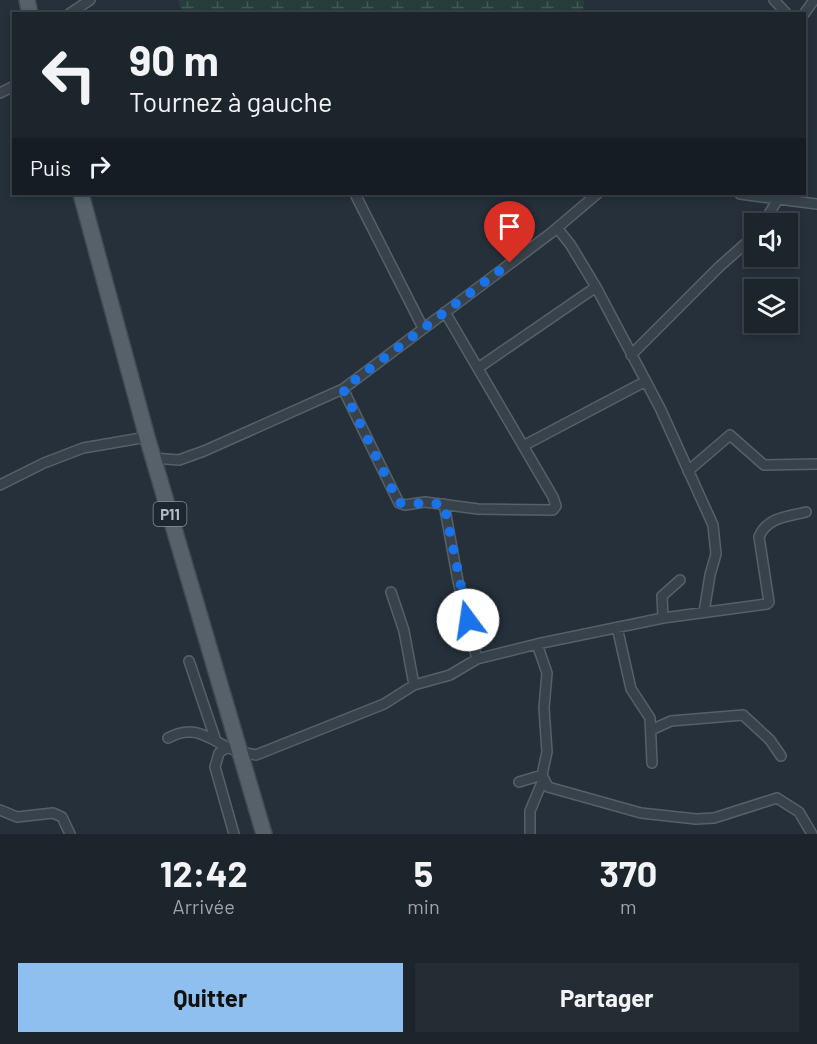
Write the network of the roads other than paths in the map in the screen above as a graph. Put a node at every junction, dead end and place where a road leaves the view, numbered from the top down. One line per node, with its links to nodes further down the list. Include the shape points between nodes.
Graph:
1 (90, 0): 3 (street)
2 (774, 0): 4 (street)
3 (72, 12)
4 (785, 12)
5 (81, 195): 21 (main road, P11)
6 (356, 195): 16 (street)
7 (596, 195): 12 (street)
8 (748, 195): 9 (street)
9 (778, 199): 10 (street); 11 (street)
10 (817, 204)
11 (769, 213)
12 (557, 228): 14 (street); 15 (street)
13 (744, 245): 17 (street)
14 (596, 287): 17 (street); 18 (street)
15 (445, 312): 16 (street); 18 (street)
16 (423, 328): 20 (street)
17 (631, 355): 19 (street)
18 (478, 368): 22 (street)
19 (646, 381): 22 (street); 25 (street)
20 (343, 389): 23 (street, via 204,451 179,460); 27 (street, via 399,503)
21 (147, 437): 23 (main road, P11); 26 (street, via 83,448)
22 (523, 446): 27 (street, via 553,497 553,510)
23 (153, 458): 41 (main road, P11)
24 (817, 464): 25 (street, via 764,465 730,435)
25 (688, 471): 31 (street, via 717,542)
26 (0, 485)
27 (444, 504): 35 (street)
28 (806, 512): 31 (street, via 770,521 759,537 770,602)
29 (680, 580): 32 (street, via 662,596)
30 (391, 592): 37 (street, via 404,631)
31 (704, 612): 32 (street)
32 (663, 618): 33 (street)
33 (617, 627): 34 (street); 38 (street, via 631,689 650,718)
34 (537, 644): 35 (street); 44 (street, via 547,674 547,752)
35 (477, 659): 37 (street, via 450,675)
36 (189, 661): 40 (street)
37 (414, 685): 41 (street, via 384,704 266,752 256,755)
38 (651, 730): 42 (street, via 671,721 743,715); 43 (street)
39 (168, 738): 40 (street, via 191,732)
40 (215, 738): 41 (street)
41 (233, 749): 48 (street, via 216,757 215,767); 49 (main road, P11)
42 (782, 756)
43 (652, 763)
44 (542, 777): 45 (street); 50 (street, via 530,811); 51 (street, via 554,790 626,809 696,819 714,818 777,798 799,812)
45 (519, 782)
46 (0, 810): 47 (street, via 17,817 53,813 62,817)
47 (70, 834)
48 (234, 834)
49 (264, 834)
50 (530, 834)
51 (812, 834)

